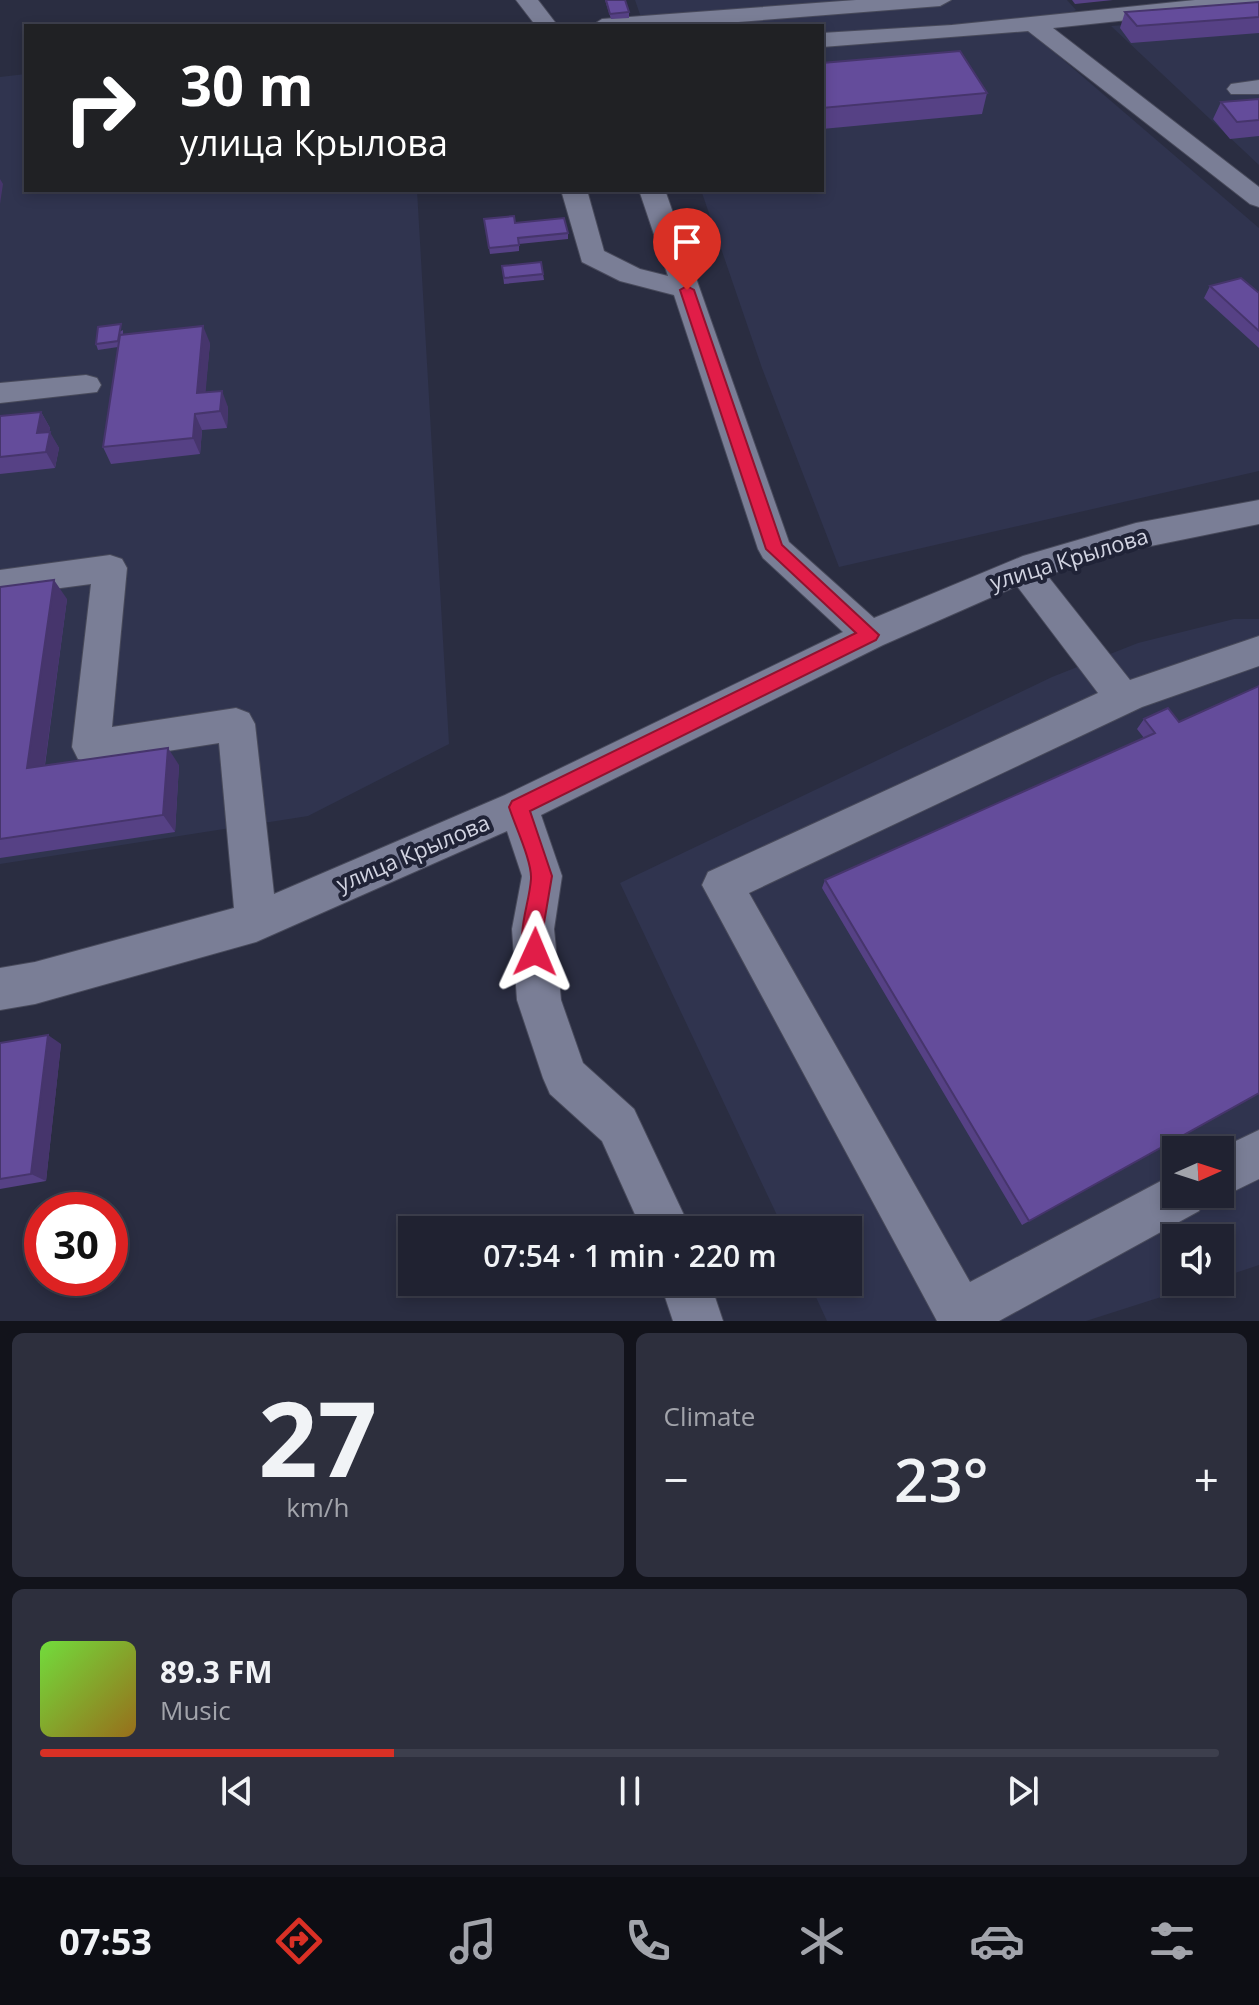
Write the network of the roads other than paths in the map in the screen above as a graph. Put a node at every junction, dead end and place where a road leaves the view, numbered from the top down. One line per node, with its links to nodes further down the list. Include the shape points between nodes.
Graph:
1 (527, 0): 6 (street)
2 (940, 0): 4 (street)
3 (1256, 0): 5 (street)
4 (669, 15): 7 (street)
5 (1031, 22): 8 (street); 11 (street)
6 (545, 24)
7 (614, 24)
8 (824, 40)
9 (575, 192): 12 (street, via 592,256 630,275)
10 (653, 192): 12 (street)
11 (1259, 199)
12 (687, 290): 18 (street, via 775,549)
13 (86, 385): 14 (street)
14 (0, 393)
15 (1259, 512): 16 (street, улица Крылова, via 1136,536)
16 (1023, 569): 18 (street, улица Крылова); 20 (street)
17 (0, 583): 22 (street, via 110,568 91,747 236,724)
18 (870, 635): 21 (street, улица Крылова)
19 (1259, 651): 20 (street)
20 (1123, 699): 26 (street, via 722,885 961,1314)
21 (519, 807): 22 (street, улица Крылова); 27 (street, via 542,876 533,929 539,1000 566,1078 618,1125)
22 (256, 922): 23 (street, улица Крылова)
23 (0, 989)
24 (1259, 1153): 25 (street)
25 (1234, 1166)
26 (1162, 1205)
27 (660, 1216)
28 (690, 1296): 29 (street)
29 (698, 1321)

